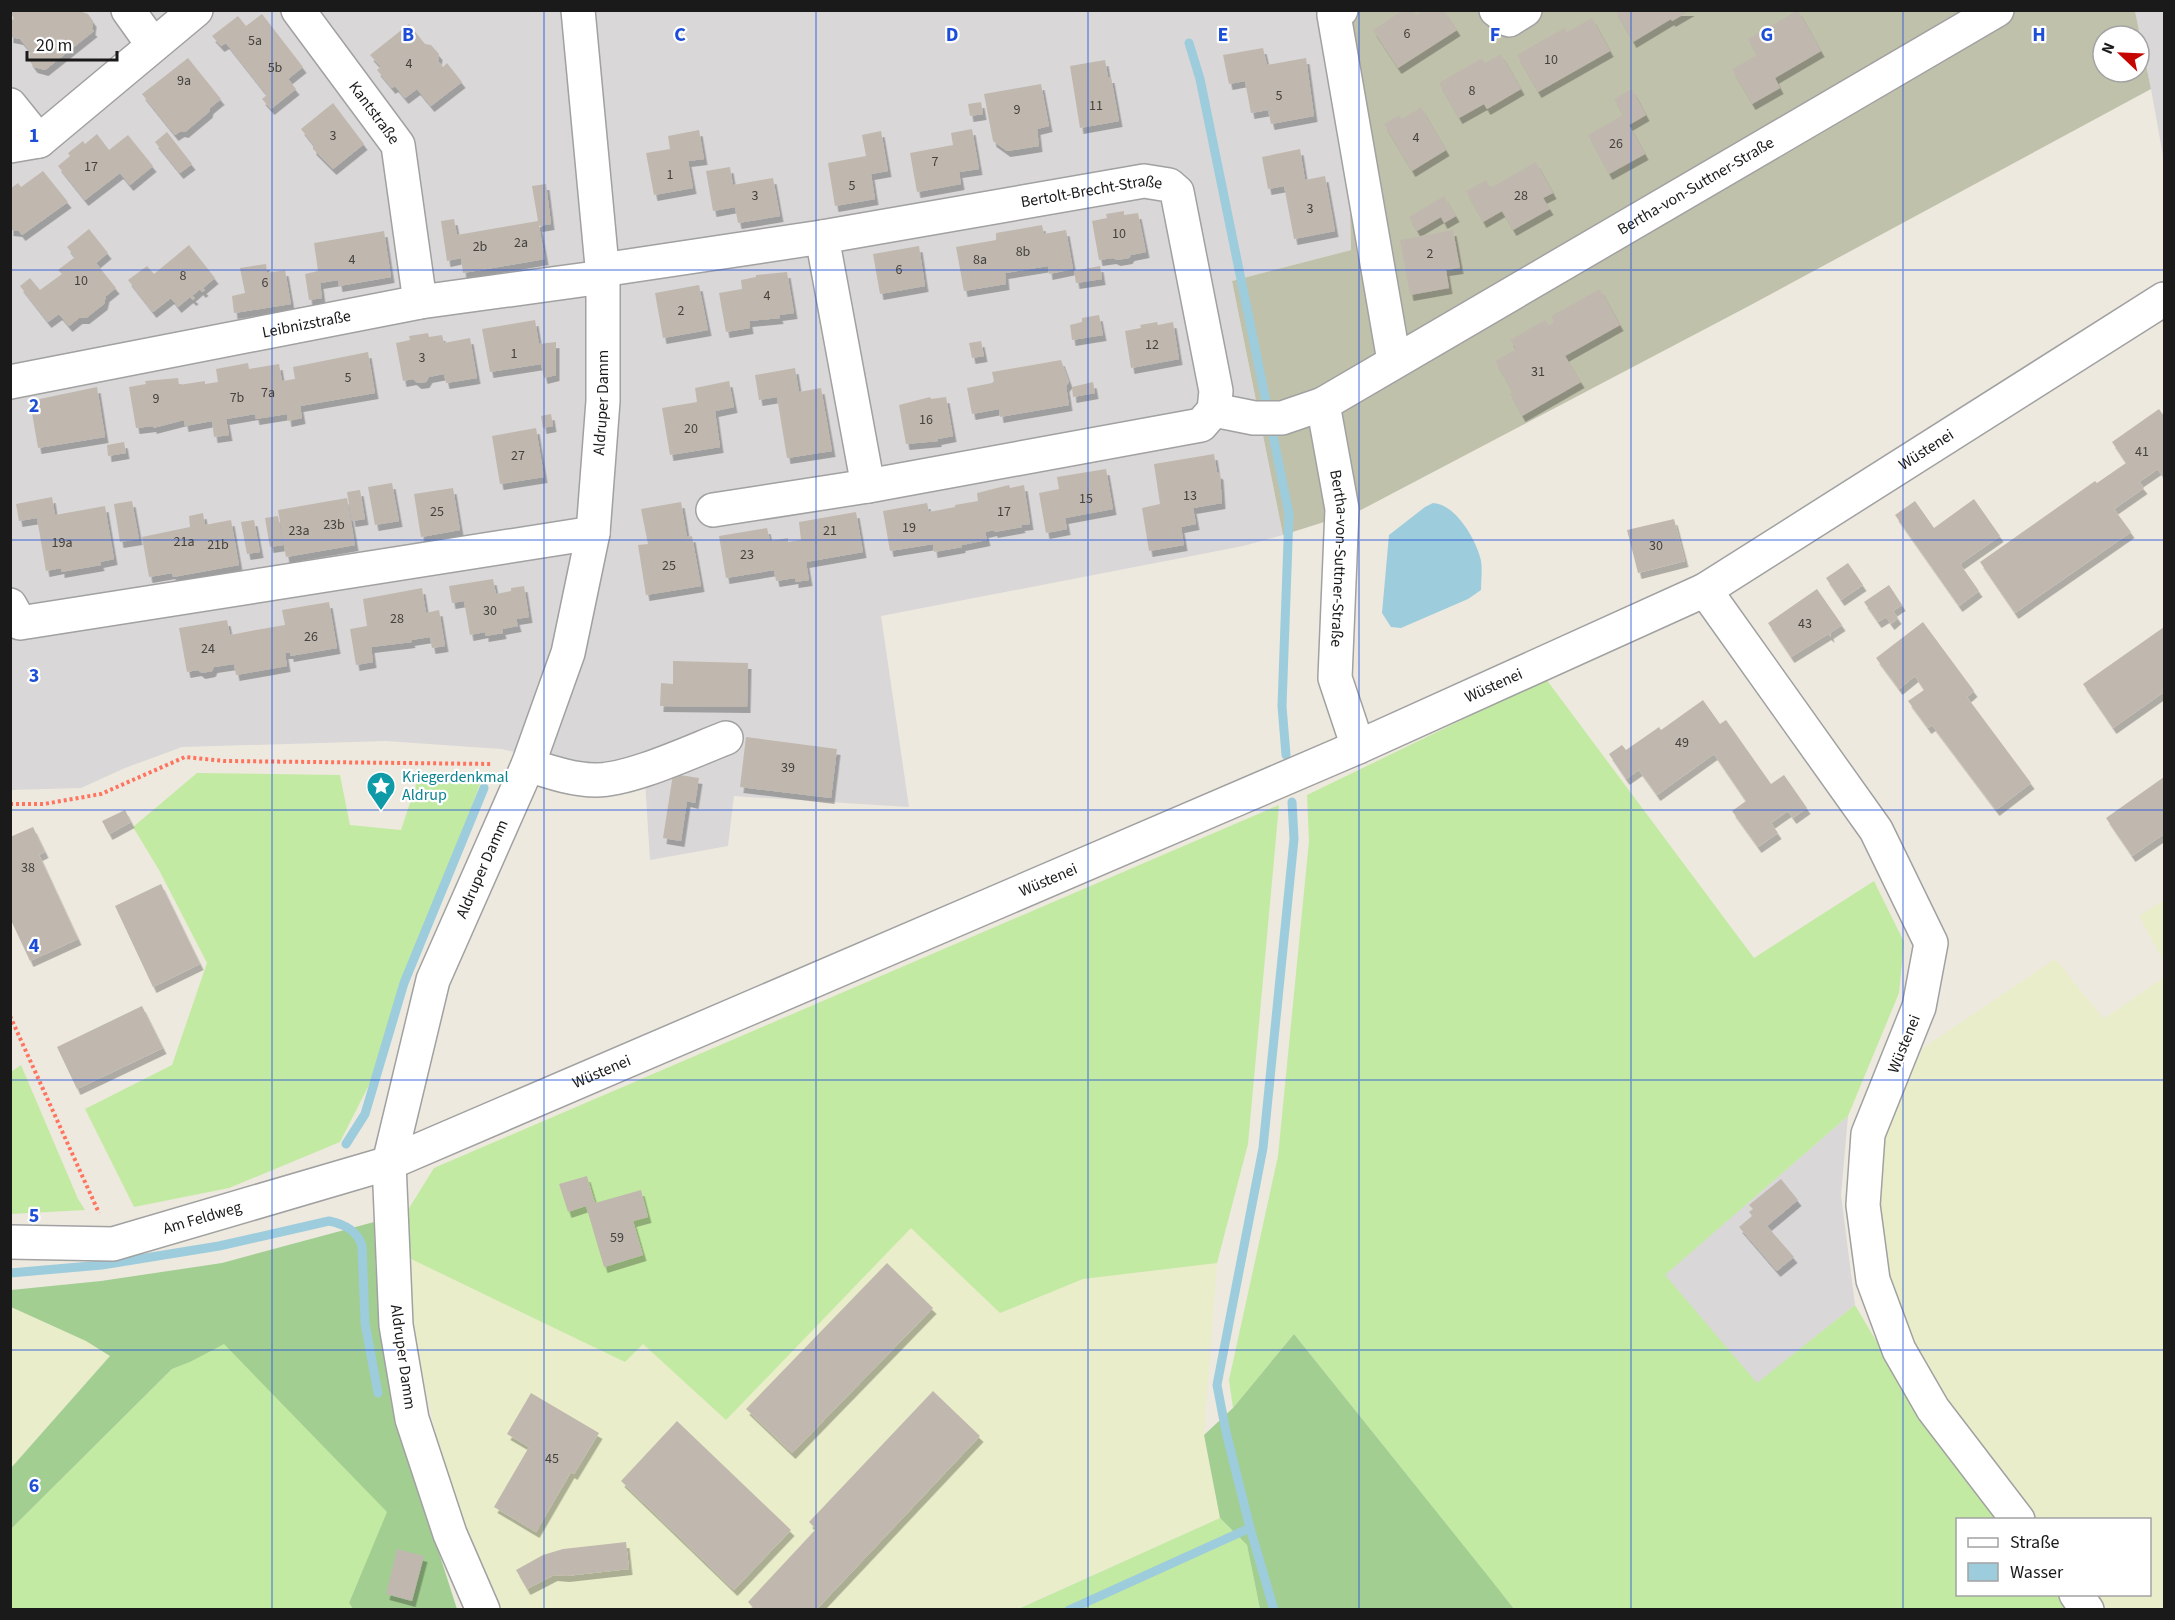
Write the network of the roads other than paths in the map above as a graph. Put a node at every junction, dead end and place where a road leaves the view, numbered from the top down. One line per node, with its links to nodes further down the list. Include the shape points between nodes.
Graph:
1 (128, 10): 9 (street)
2 (196, 10): 9 (street)
3 (298, 10): 14 (street, Kantstraße, via 398,145)
4 (578, 10): 13 (street, Aldruper Damm)
5 (1341, 10): 16 (street, via 1334,15)
6 (1496, 10): 7 (street, via 1509,20)
7 (1526, 10)
8 (1997, 10): 16 (street, Bertha-von-Suttner-Straße)
9 (153, 45): 11 (street)
10 (10, 105): 11 (street)
11 (25, 144)
12 (822, 237): 13 (street, Bertolt-Brecht-Straße); 19 (street, Bertolt-Brecht-Straße, via 1144,181 1169,185 1177,192 1216,391); 20 (street)
13 (602, 273): 14 (street, Leibnizstraße); 22 (street, Aldruper Damm, via 603,401)
14 (420, 302): 17 (street, Leibnizstraße)
15 (2159, 313): 23 (street, Wüstenei)
16 (1394, 361): 18 (street, Bertha-von-Suttner-Straße)
17 (10, 382)
18 (1323, 404): 19 (street, Bertha-von-Suttner-Straße, via 1268,418); 26 (street, Bertha-von-Suttner-Straße, via 1342,509 1335,678)
19 (1214, 411): 20 (street, via 1201,425)
20 (868, 486): 21 (street)
21 (713, 510)
22 (592, 533): 24 (street, via 20,623); 27 (street, Aldruper Damm, via 568,653)
23 (1705, 590): 26 (street, Wüstenei); 30 (street, Wüstenei, via 1876,830 1931,943 1919,1007 1868,1134 1863,1205 1873,1280 1899,1350 1933,1409)
24 (10, 605)
25 (726, 738): 27 (street, via 640,770 597,780 558,775)
26 (1358, 747): 28 (street, Wüstenei)
27 (528, 765): 28 (street, Aldruper Damm, via 433,980)
28 (389, 1163): 29 (street, Am Feldweg, via 112,1244); 32 (street, Aldruper Damm, via 396,1325 412,1419 450,1534)
29 (10, 1242)
30 (2016, 1518)
31 (2077, 1596): 33 (street)
32 (483, 1610)
33 (2087, 1610)

